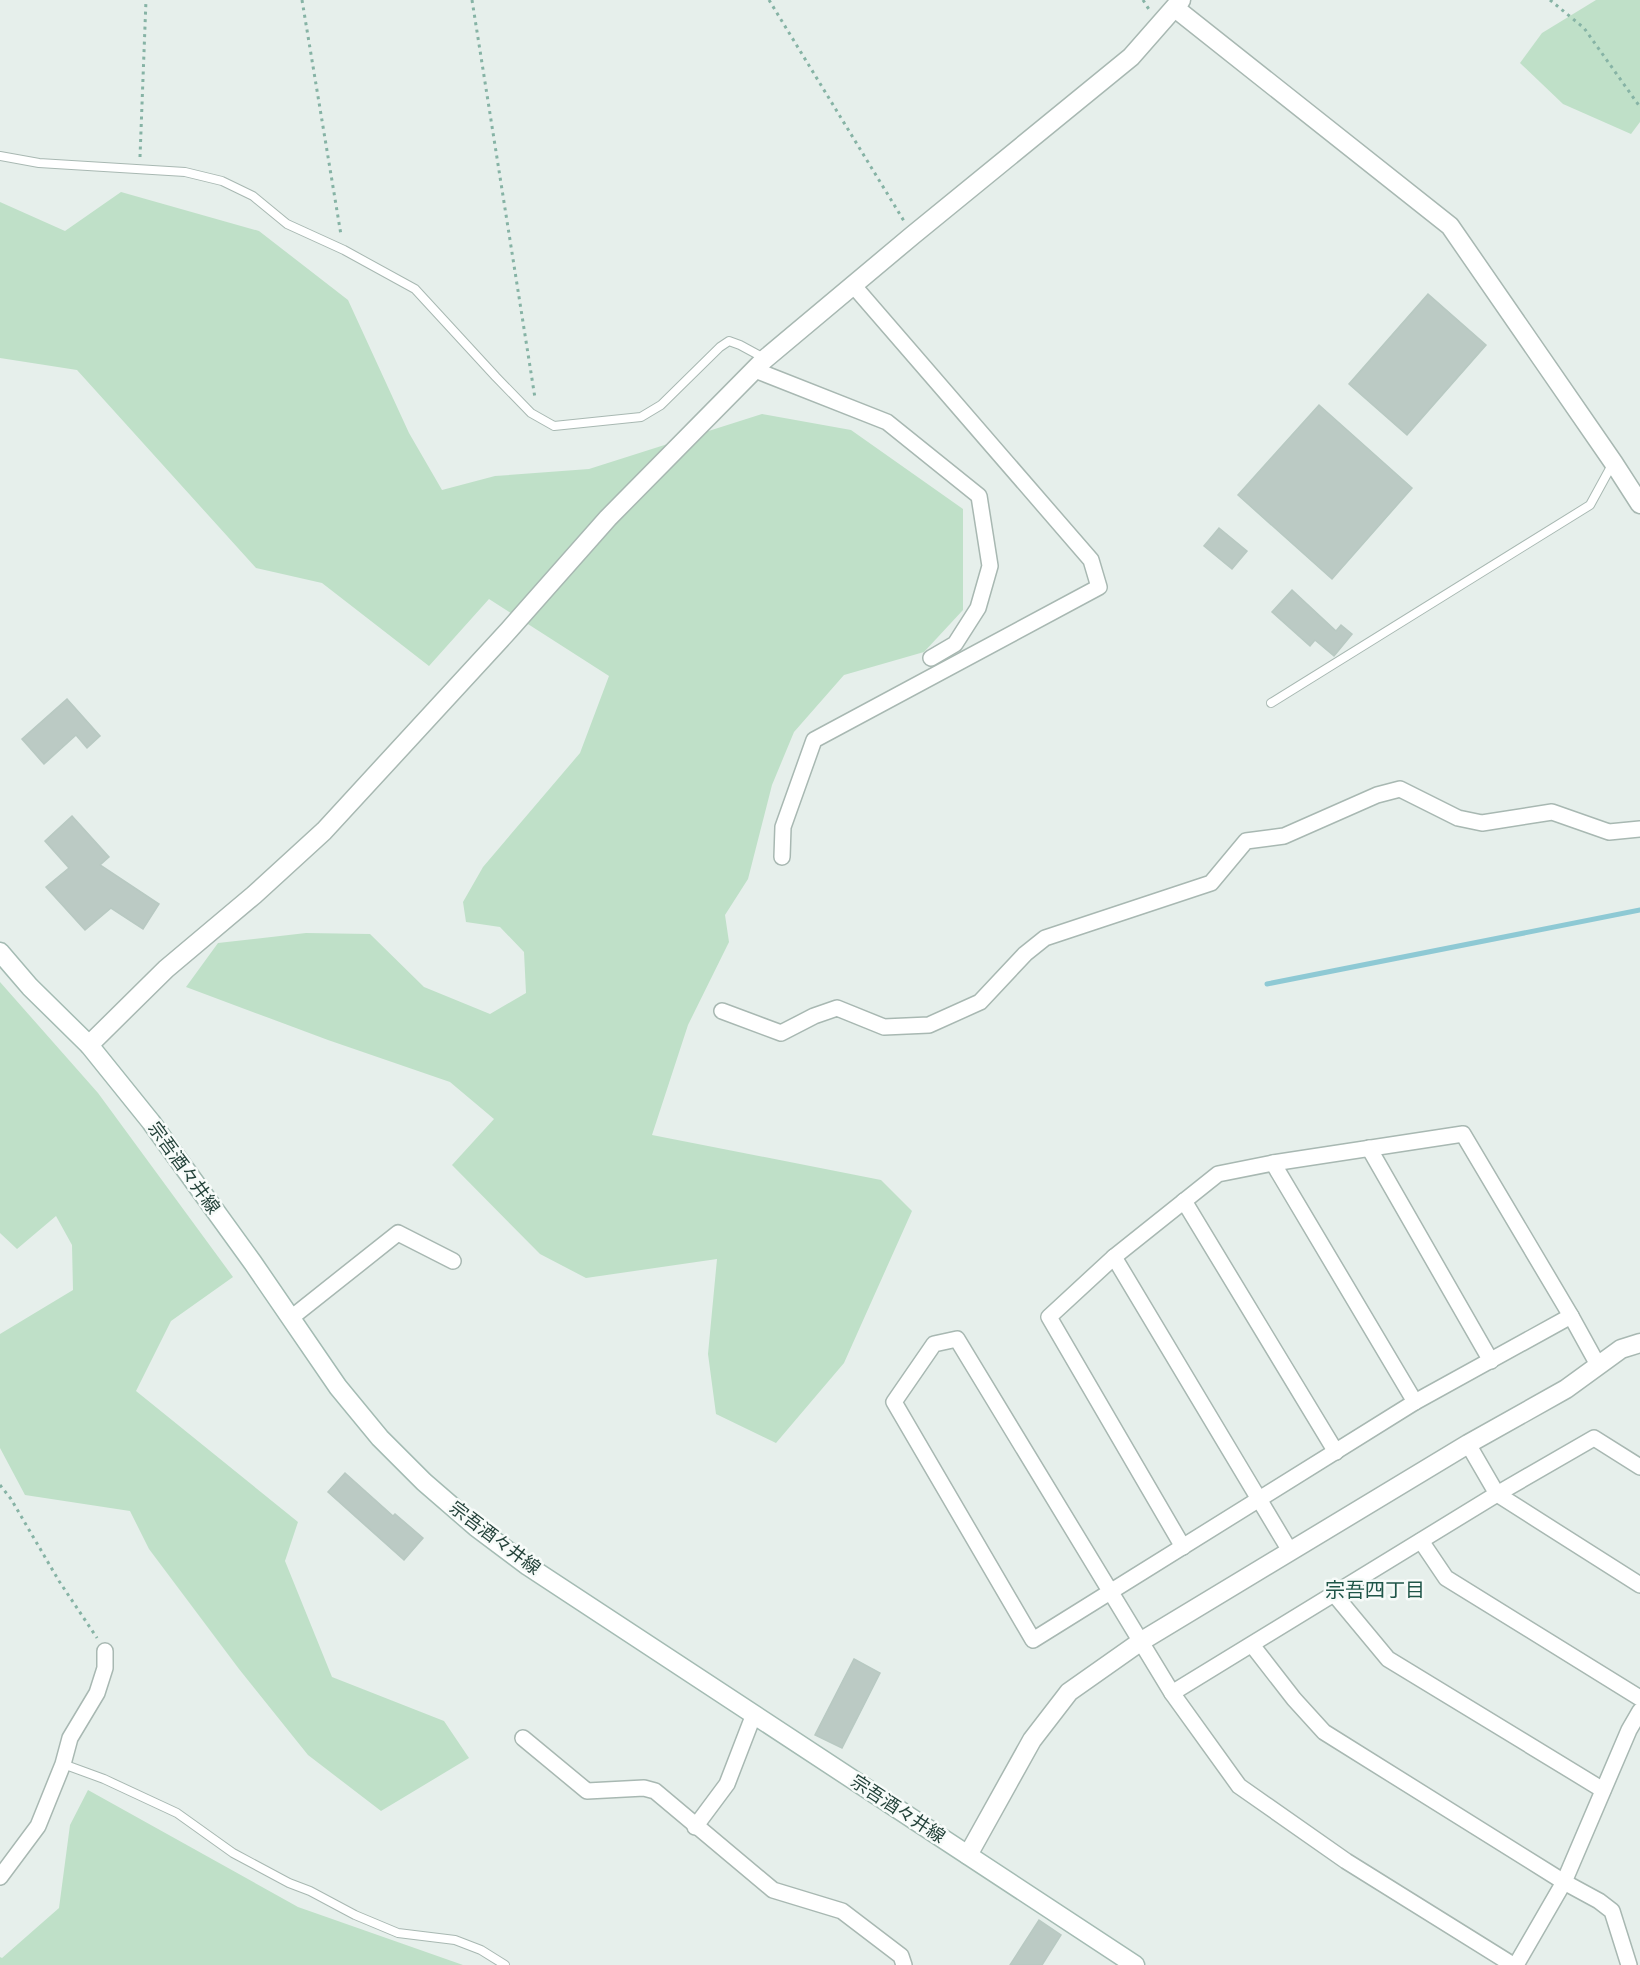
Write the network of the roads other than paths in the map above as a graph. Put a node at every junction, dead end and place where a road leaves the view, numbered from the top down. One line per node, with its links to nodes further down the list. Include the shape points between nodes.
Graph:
1 (1178, 4): 3 (street, via 1131,57); 5 (street, via 1450,226)
2 (0, 156): 4 (lane, via 39,163 184,172 222,181 253,196 288,224 416,289 531,413 554,426 641,417 661,405 729,341 740,345)
3 (853, 285): 4 (street); 10 (street, via 1091,560 1099,587 814,740 783,828)
4 (760, 365): 7 (street, via 887,422 979,496 990,566 978,608 955,644); 13 (street, via 608,518 324,831 166,969)
5 (1613, 462): 6 (street); 8 (lane, via 1590,505)
6 (1640, 504)
7 (932, 658)
8 (1271, 703)
9 (1640, 829): 12 (street, via 1609,832 1552,812 1482,823 1458,818 1400,789 1377,795 1284,836 1246,841 1211,883 1045,938 980,1002 929,1025 884,1027 837,1008 781,1033)
10 (782, 856)
11 (0, 952): 13 (street, 宗吾酒々井線)
12 (722, 1011)
13 (89, 1045): 20 (street, 宗吾酒々井線, via 158,1132)
14 (1369, 1148): 15 (street); 19 (street, via 1463,1134); 22 (street)
15 (1272, 1163): 16 (street, via 1218,1174); 24 (street)
16 (1184, 1202): 17 (street); 26 (street)
17 (1114, 1257): 29 (street); 31 (street, via 1049,1317)
18 (453, 1261): 20 (street, via 398,1233)
19 (1571, 1316): 22 (street); 23 (street)
20 (291, 1318): 42 (street, 宗吾酒々井線, via 338,1387 380,1438 476,1527 528,1566)
21 (1640, 1343): 23 (street, via 1621,1349)
22 (1491, 1361): 24 (street)
23 (1598, 1365): 25 (street, via 1566,1389)
24 (1415, 1402): 26 (street)
25 (1468, 1444): 28 (street); 32 (street)
26 (1335, 1452): 29 (street)
27 (1640, 1467): 28 (street, via 1594,1438)
28 (1497, 1494): 30 (street); 33 (street)
29 (1259, 1499): 31 (street); 32 (street)
30 (1421, 1540): 35 (street); 40 (street, via 1446,1578)
31 (1183, 1547): 34 (street)
32 (1290, 1551): 36 (street)
33 (1640, 1585)
34 (1111, 1592): 34 (street, via 1033,1640 894,1402 934,1344 957,1339); 36 (street)
35 (1334, 1594): 37 (street); 46 (street, via 1388,1659)
36 (1140, 1642): 39 (street); 48 (street, via 1069,1692 1032,1740)
37 (1252, 1645): 39 (street); 50 (street, via 1324,1732)
38 (105, 1651): 45 (street, via 105,1668 97,1693 70,1738)
39 (1172, 1693): 54 (street, via 1239,1786 1346,1861)
40 (1640, 1698)
41 (1640, 1712): 43 (street)
42 (754, 1714): 47 (street, via 727,1784); 48 (street, 宗吾酒々井線)
43 (1635, 1733): 46 (street)
44 (523, 1738): 47 (street, via 587,1791 655,1791)
45 (63, 1764): 49 (street, via 38,1826); 51 (lane, via 177,1813 233,1853 355,1915 398,1933 455,1940)
46 (1603, 1790): 50 (street)
47 (695, 1827): 52 (street, via 773,1890 842,1911 901,1956)
48 (968, 1855): 53 (street, 宗吾酒々井線)
49 (0, 1877)
50 (1564, 1882): 54 (street); 55 (street, via 1612,1911)
51 (506, 1965)
52 (904, 1965)
53 (1135, 1965)
54 (1514, 1965)
55 (1629, 1965)

